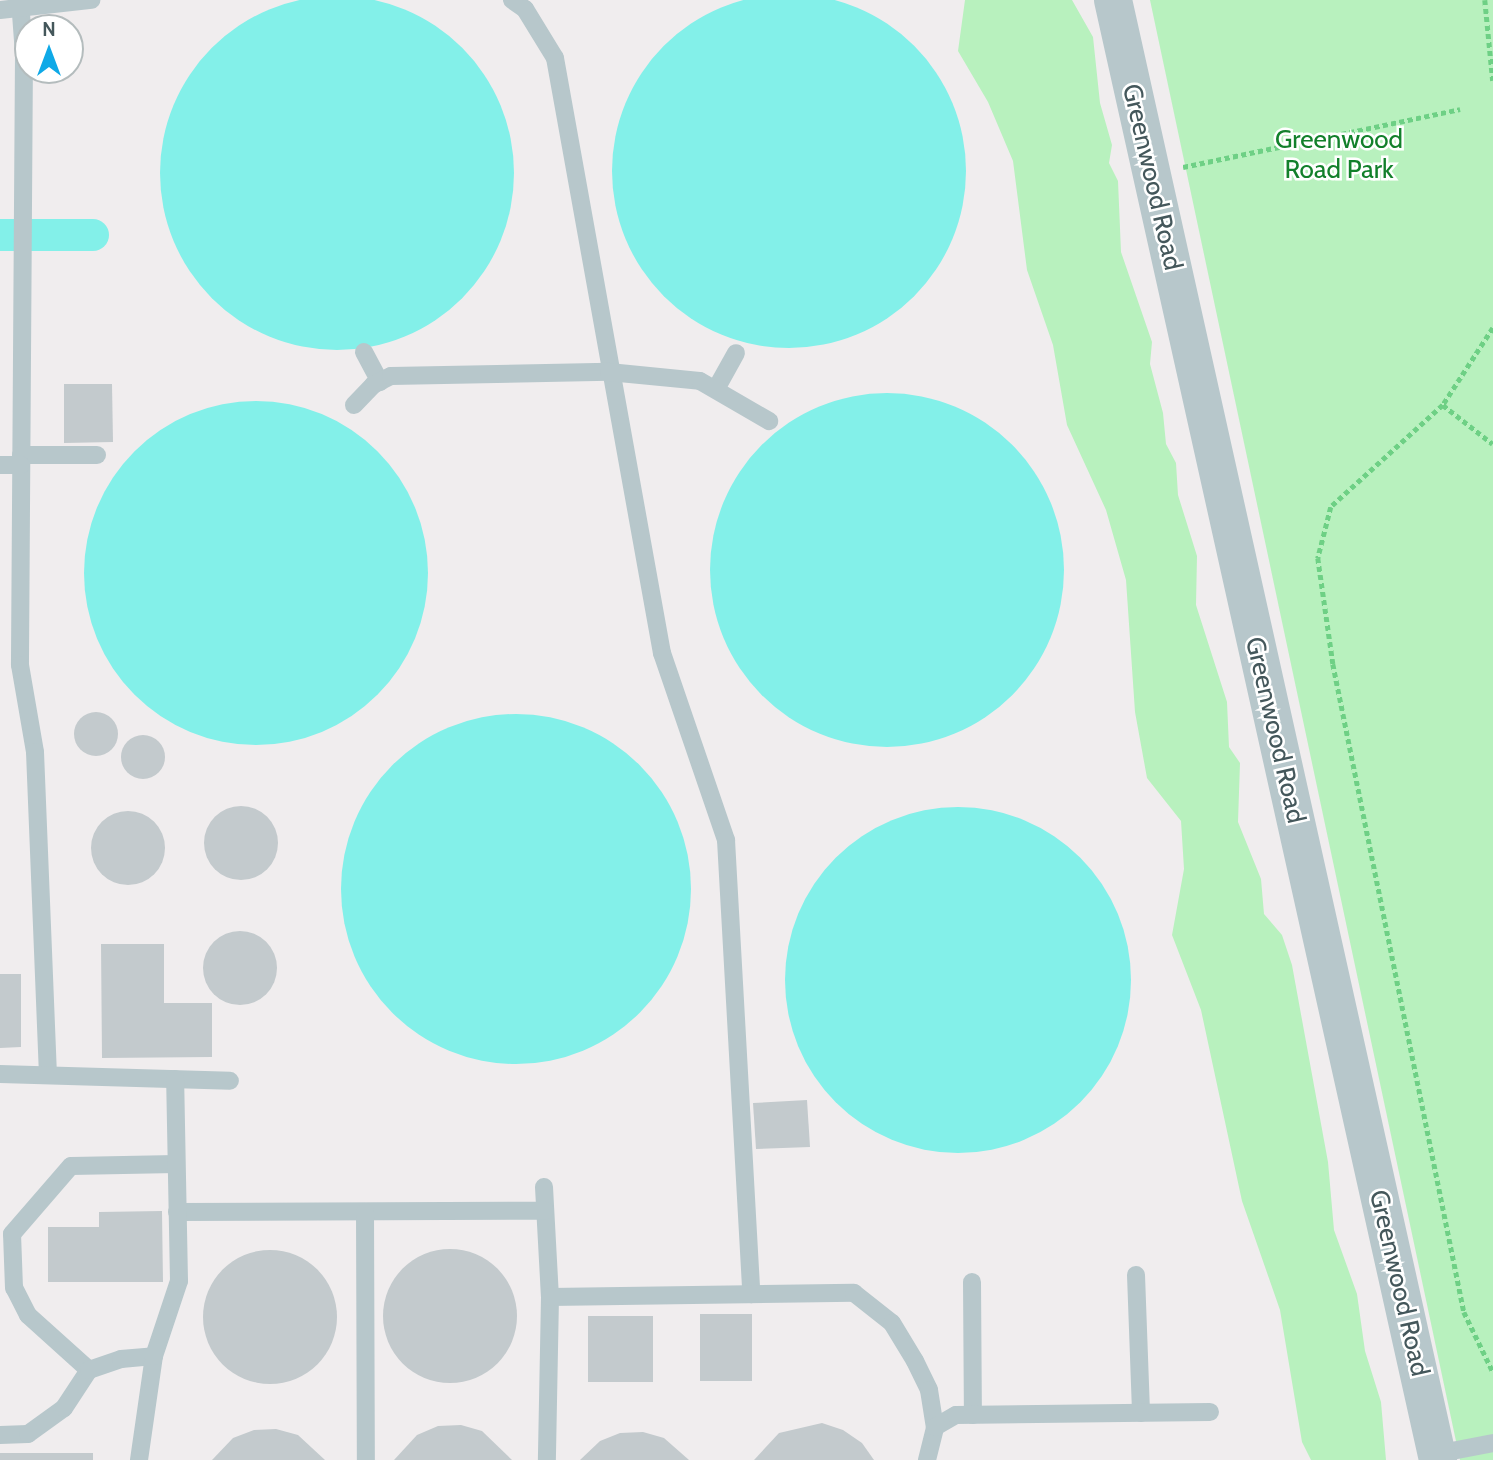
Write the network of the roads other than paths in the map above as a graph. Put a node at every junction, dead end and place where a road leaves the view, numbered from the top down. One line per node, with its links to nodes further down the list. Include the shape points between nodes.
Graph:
1 (92, 0): 4 (lane)
2 (512, 0): 8 (lane, via 525,9 555,58)
3 (1113, 0): 37 (street, Greenwood Road)
4 (20, 5): 5 (lane); 14 (lane)
5 (0, 10)
6 (363, 352): 9 (lane)
7 (736, 353): 10 (lane)
8 (609, 372): 9 (lane, via 391,376); 10 (lane, via 700,381); 27 (lane, via 662,653 726,840)
9 (380, 382): 11 (lane)
10 (716, 389): 12 (lane)
11 (354, 405)
12 (769, 421)
13 (97, 454): 14 (lane)
14 (21, 460): 15 (lane); 17 (lane, via 20,665 35,752)
15 (0, 465)
16 (0, 1074): 17 (lane)
17 (48, 1075): 18 (lane)
18 (175, 1079): 19 (lane); 20 (lane)
19 (230, 1081)
20 (176, 1164): 23 (lane); 30 (lane, via 71,1166 12,1234 14,1288 28,1315)
21 (544, 1187): 22 (lane)
22 (545, 1211): 24 (lane); 28 (lane)
23 (177, 1212): 24 (lane); 29 (lane, via 179,1281)
24 (365, 1212): 39 (lane)
25 (1136, 1275): 32 (lane)
26 (972, 1282): 33 (lane)
27 (751, 1294): 28 (lane); 34 (lane, via 855,1293 871,1302 892,1323 915,1361 929,1390)
28 (550, 1297): 40 (lane)
29 (154, 1356): 30 (lane, via 121,1359); 38 (lane)
30 (89, 1370): 35 (lane, via 64,1408 28,1434)
31 (1210, 1412): 32 (lane)
32 (1141, 1413): 33 (lane)
33 (973, 1415): 34 (lane, via 956,1415)
34 (935, 1427): 41 (lane)
35 (0, 1435)
36 (1493, 1443): 37 (lane)
37 (1437, 1457)
38 (139, 1460)
39 (366, 1460)
40 (547, 1460)
41 (927, 1460)

